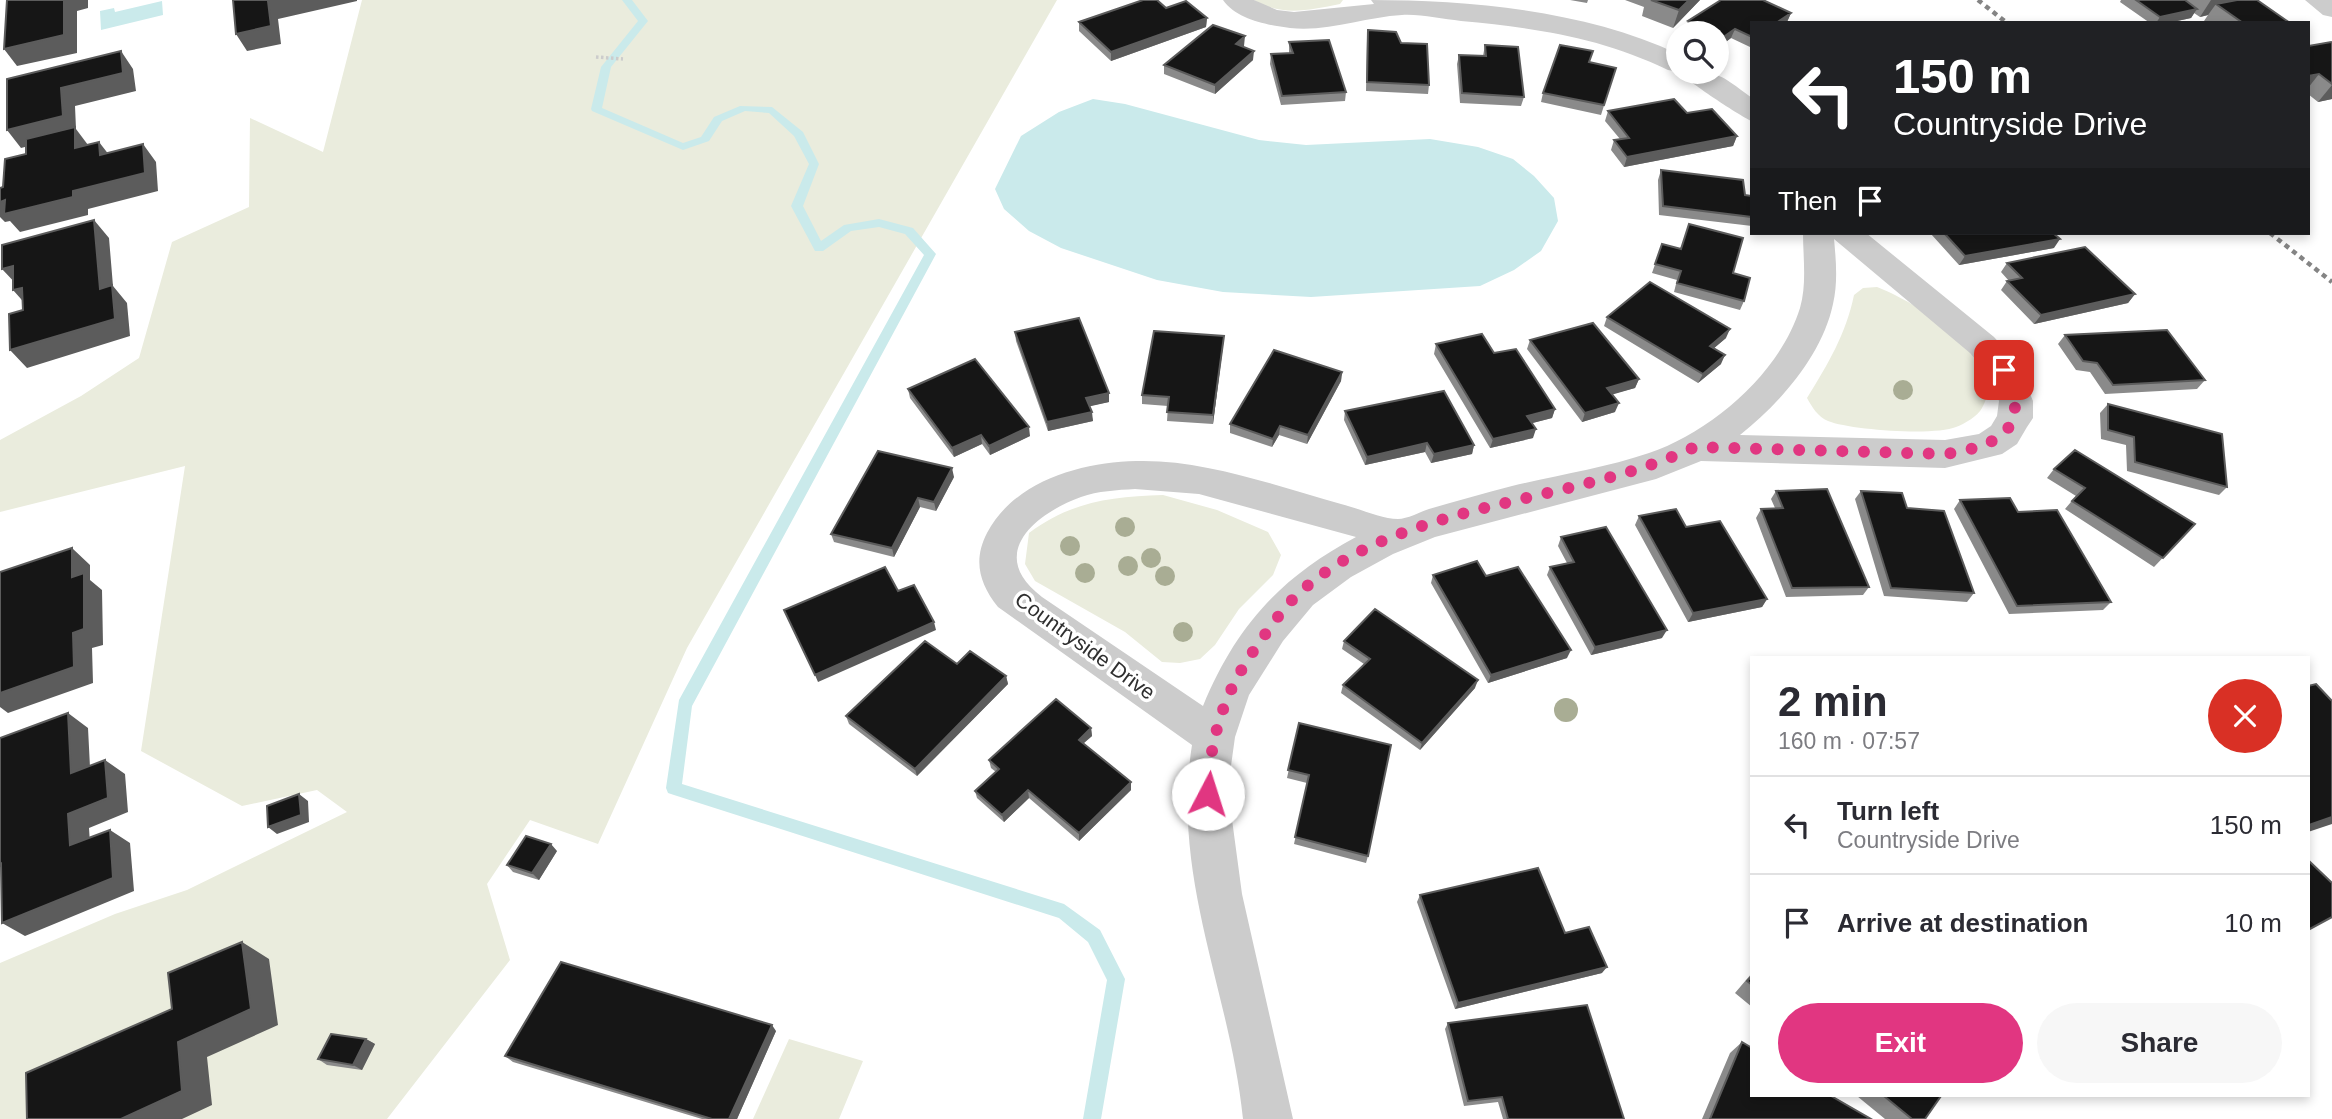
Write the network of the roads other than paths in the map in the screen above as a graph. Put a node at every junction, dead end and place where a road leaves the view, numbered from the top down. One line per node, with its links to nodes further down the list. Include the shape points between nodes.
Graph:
1 (1236, 0): 3 (street, via 1248,11 1291,20)
2 (2318, 0): 4 (street)
3 (1394, 4): 5 (street, via 1594,31)
4 (2332, 9)
5 (1666, 59)
6 (1716, 84): 7 (street)
7 (1750, 110)
8 (1818, 235): 10 (street, via 1821,271 1816,308 1801,344 1778,378 1746,410)
9 (1848, 235): 10 (street, via 1982,345 2004,370 2016,401 2015,418 2004,435 1989,445 1945,454)
10 (1695, 447): 11 (street, via 1659,464 1443,520)
11 (1402, 535): 12 (street, via 1332,568 1280,614 1237,674); 12 (street, Countryside Drive, via 1166,474 1131,474 1065,489 1036,503 1011,524 997,561 1001,580 1017,600)
12 (1214, 737): 13 (street, via 1207,813)
13 (1268, 1119)

